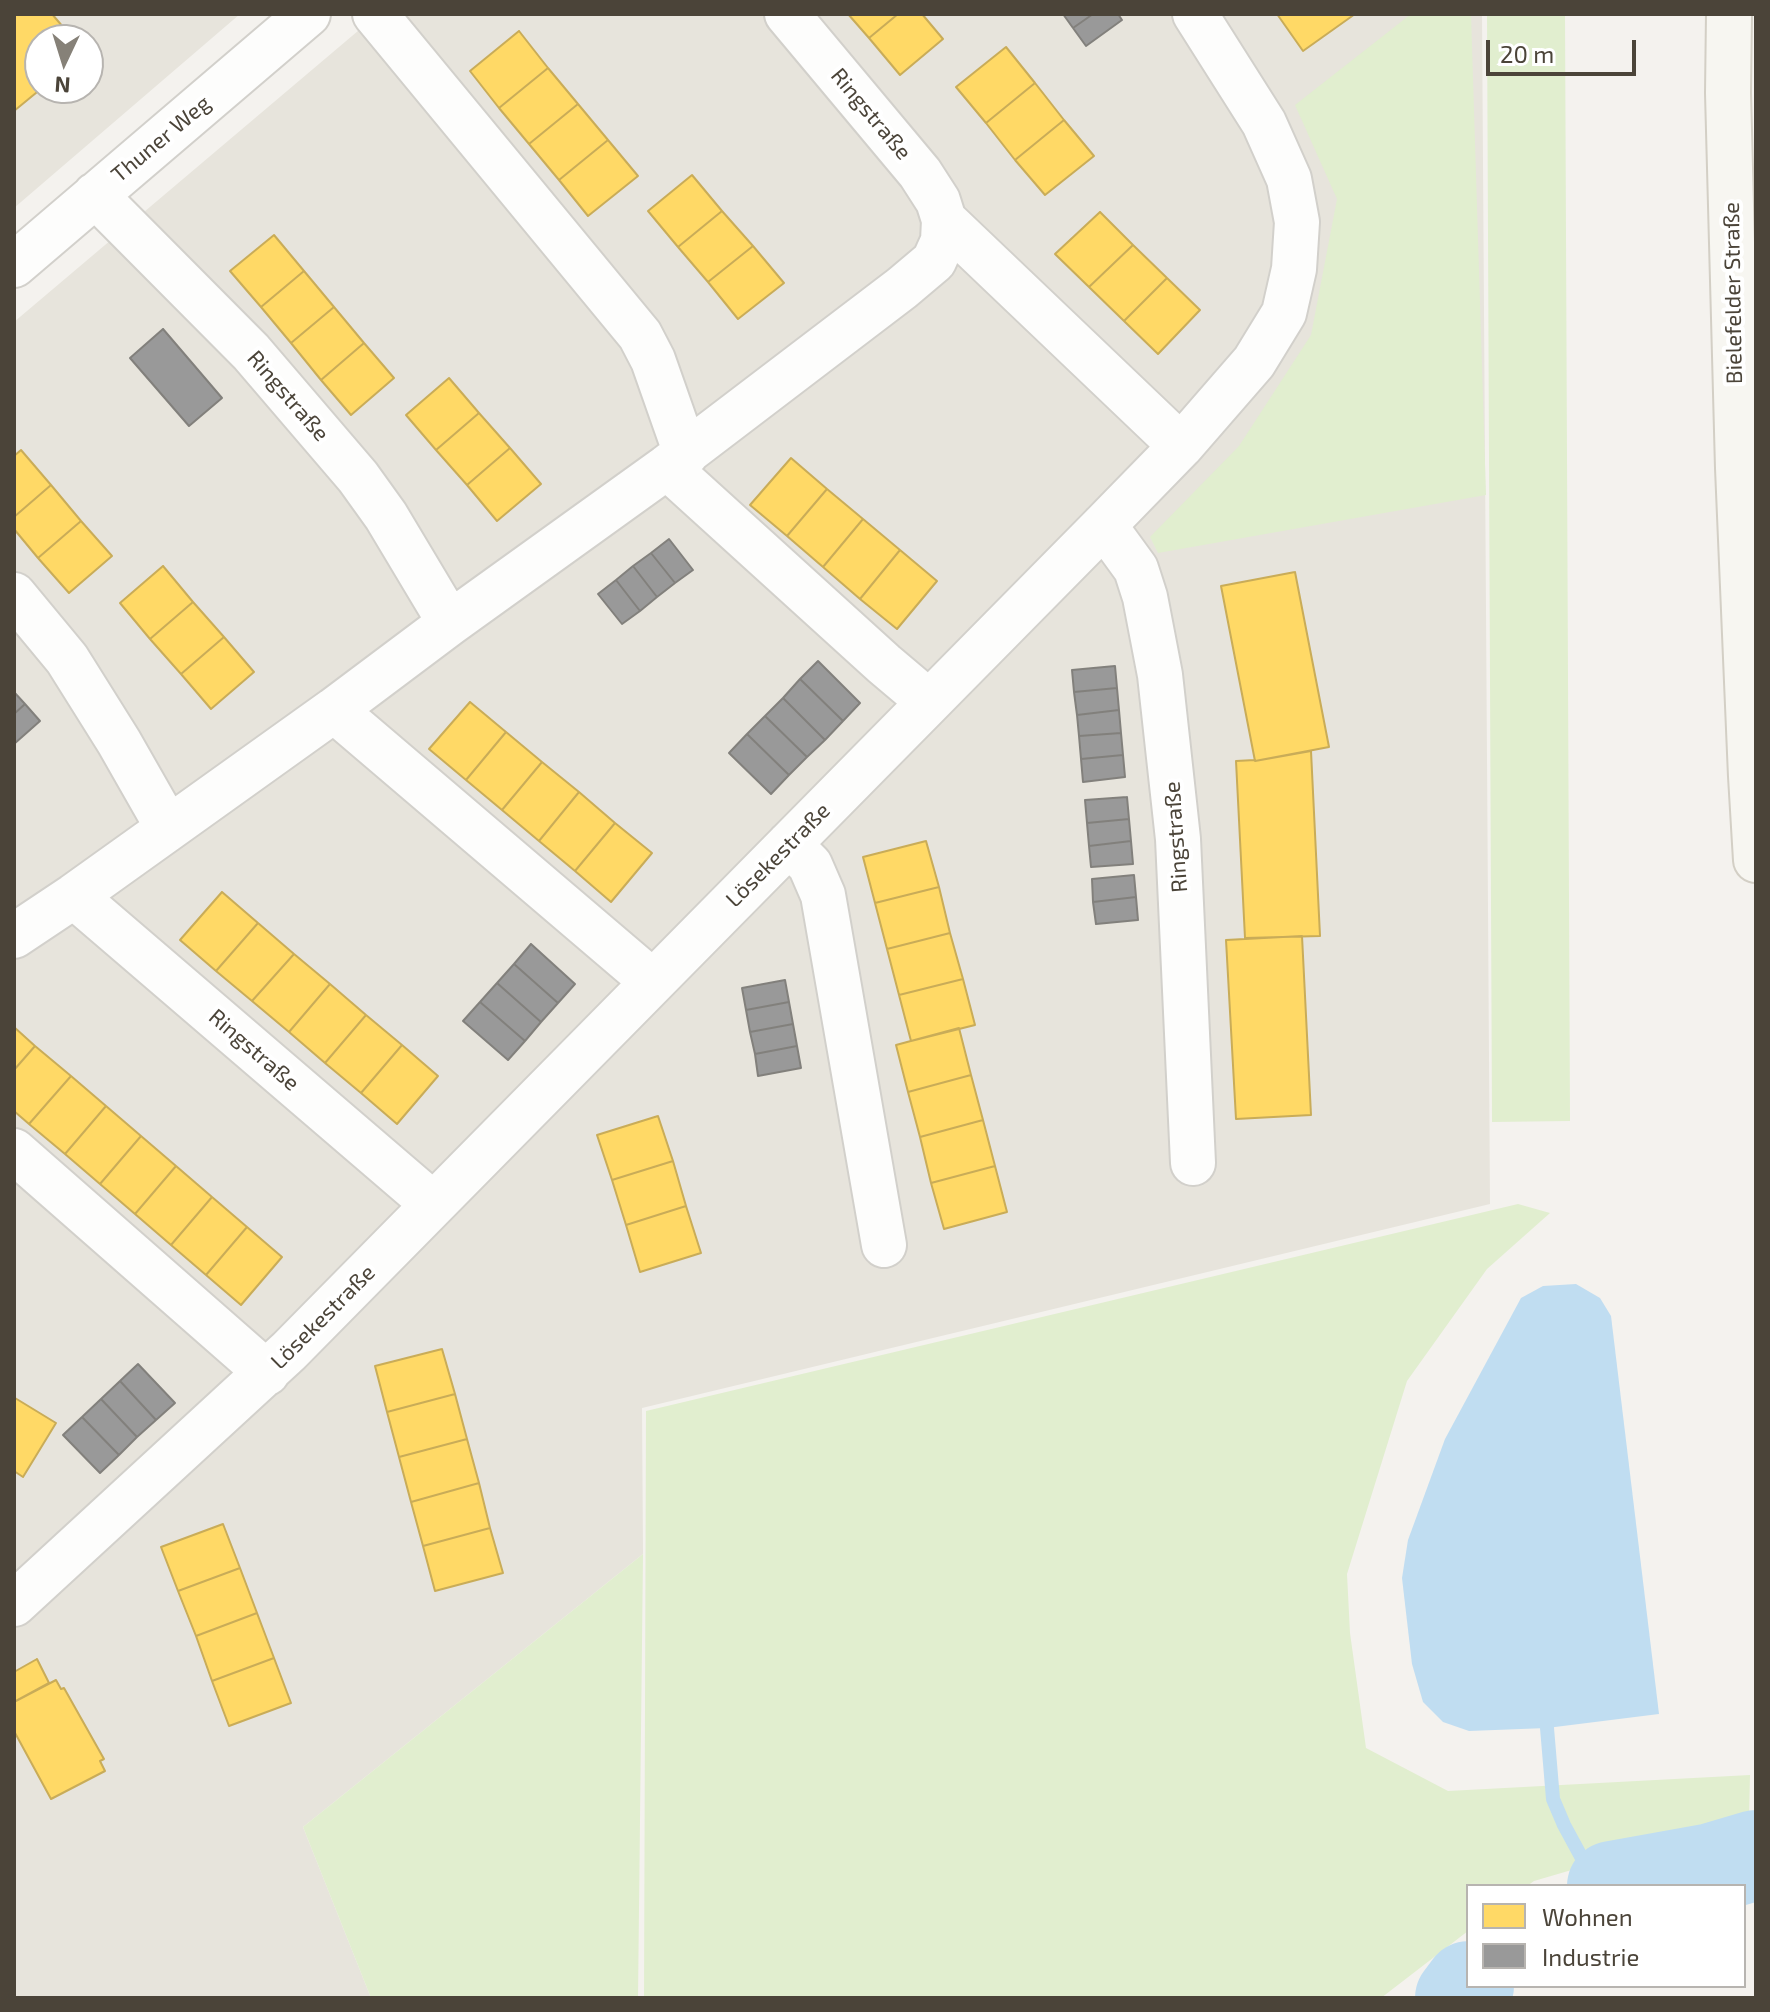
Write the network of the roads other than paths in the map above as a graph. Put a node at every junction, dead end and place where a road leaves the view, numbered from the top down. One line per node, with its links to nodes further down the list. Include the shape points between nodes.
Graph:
1 (308, 14): 6 (street, Thuner Weg)
2 (375, 14): 10 (street, via 640,335 653,360)
3 (787, 14): 7 (street, Ringstraße, via 920,173)
4 (1195, 14): 9 (street, Lösekestraße, via 1264,123 1289,179 1297,222 1284,313 1254,362)
5 (1729, 14): 18 (main road, Bielefelder Straße, via 1738,468)
6 (95, 195): 8 (street, Thuner Weg); 13 (street, Ringstraße, via 251,352 358,477)
7 (944, 220): 9 (street, Ringstraße); 10 (street, via 943,241 934,261)
8 (14, 265)
9 (1181, 446): 11 (street, Lösekestraße)
10 (676, 460): 13 (street); 14 (street)
11 (1104, 525): 14 (street, Lösekestraße); 23 (street, Ringstraße, via 1136,569 1160,675 1178,839)
12 (14, 595): 16 (street, via 67,659)
13 (450, 623): 15 (street)
14 (929, 702): 17 (street, Lösekestraße)
15 (334, 710): 16 (street); 21 (street)
16 (168, 828): 19 (street)
17 (789, 844): 21 (street, Lösekestraße); 25 (street, via 810,865 823,895)
18 (1756, 860)
19 (74, 896): 20 (street); 24 (street, Ringstraße)
20 (14, 936)
21 (653, 982): 24 (street, Lösekestraße)
22 (14, 1151): 26 (street)
23 (1193, 1163)
24 (433, 1204): 26 (street, Lösekestraße)
25 (884, 1245)
26 (267, 1373): 27 (street, Lösekestraße)
27 (24, 1579)

